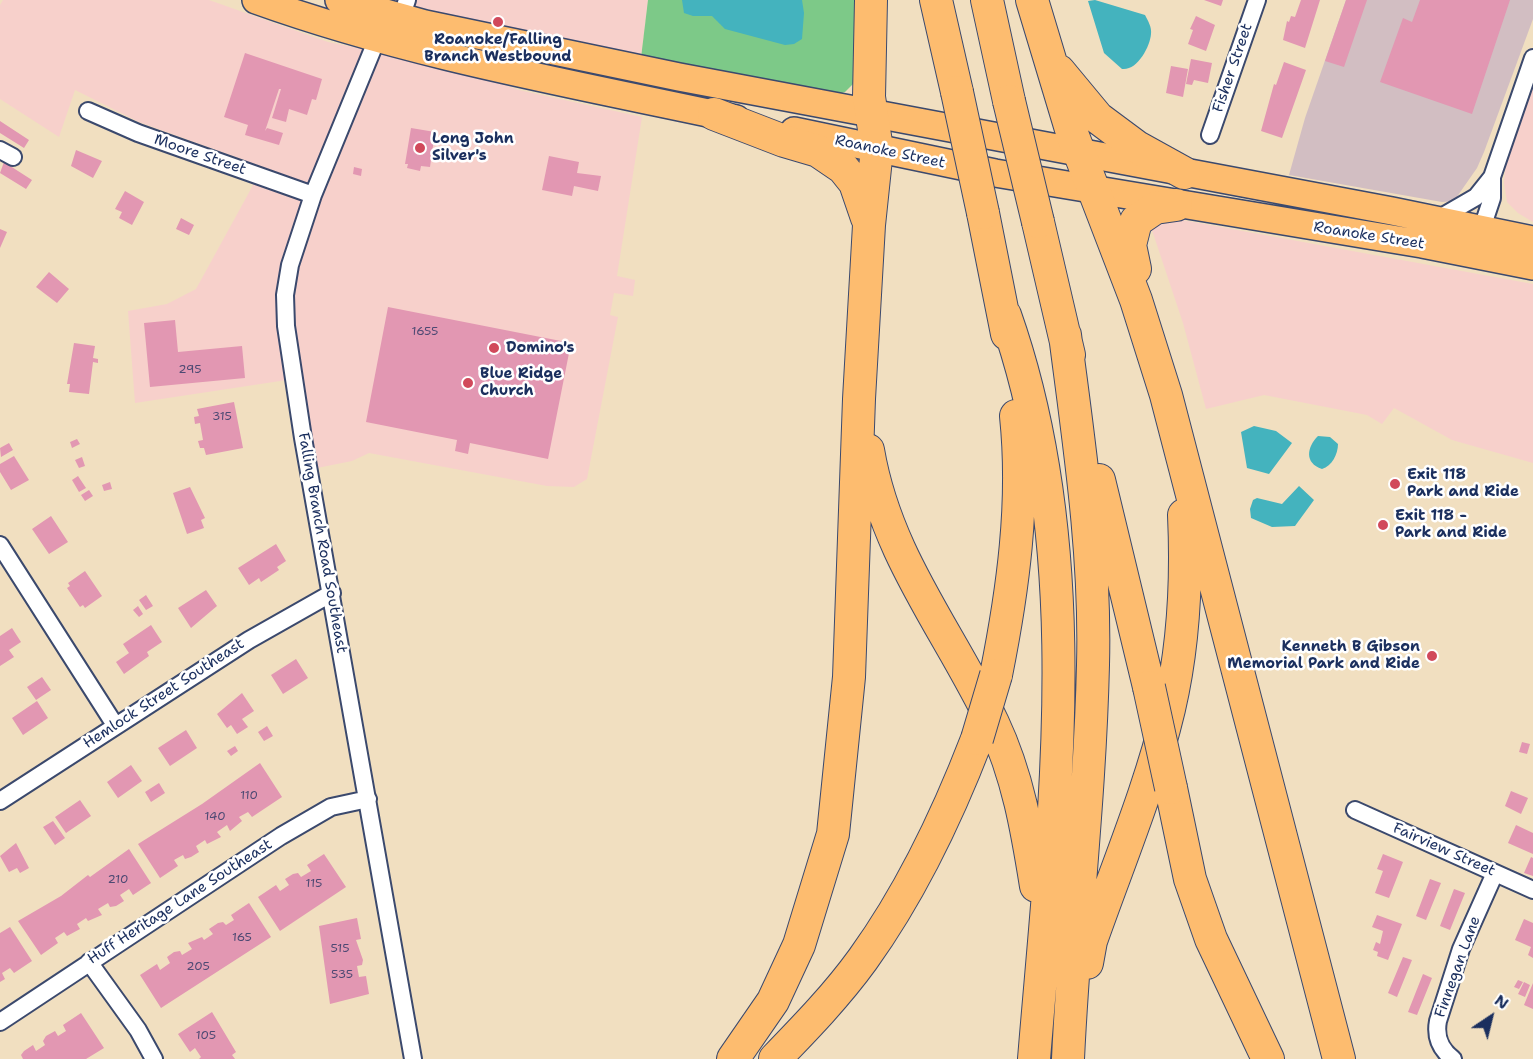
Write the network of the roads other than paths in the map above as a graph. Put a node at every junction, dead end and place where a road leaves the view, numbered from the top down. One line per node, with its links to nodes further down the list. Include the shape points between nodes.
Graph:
1 (256, 0): 9 (main road, Roanoke Street)
2 (339, 0): 8 (main road, Roanoke Street)
3 (871, 0): 14 (highway)
4 (936, 0): 32 (highway, bridge)
5 (987, 0): 33 (highway, bridge)
6 (1032, 0): 10 (highway)
7 (1257, 0): 15 (street, Fisher Street)
8 (392, 7): 9 (street); 9 (street); 14 (main road, Roanoke Street, via 560,53)
9 (377, 39): 13 (main road, Roanoke Street, via 506,71); 21 (street, Falling Branch Road Southeast)
10 (1049, 58): 17 (highway); 18 (highway, via 1098,118 1137,147)
11 (1533, 58): 19 (street)
12 (88, 111): 21 (street, Moore Street, via 138,133)
13 (714, 114): 16 (main road, Roanoke Street); 24 (highway, via 818,151 843,168 855,183)
14 (871, 115): 16 (highway); 17 (main road, Roanoke Street)
15 (1210, 135)
16 (878, 149): 20 (main road, Roanoke Street); 24 (highway)
17 (1080, 154): 18 (main road, Roanoke Street); 20 (highway)
18 (1184, 173): 23 (main road, Roanoke Street)
19 (1492, 177): 23 (street, via 1476,196); 25 (street, via 1492,198)
20 (1096, 191): 22 (main road, Roanoke Street); 31 (highway)
21 (313, 195): 37 (street, Falling Branch Road Southeast, via 290,265 285,295 286,326)
22 (1176, 205): 26 (main road, Roanoke Street); 31 (highway, via 1147,212 1133,227 1130,245)
23 (1438, 219): 25 (main road, Roanoke Street)
24 (869, 225): 34 (highway)
25 (1482, 228): 26 (main road, via 1462,239 1366,224); 27 (main road, Roanoke Street)
26 (1333, 230): 29 (main road, Roanoke Street)
27 (1533, 240)
28 (1533, 250): 29 (main road, via 1497,243 1484,245)
29 (1472, 254): 30 (main road, Roanoke Street)
30 (1533, 266)
31 (1136, 300): 35 (highway)
32 (1005, 315): 44 (highway, via 1026,379 1044,476 1055,575 1059,714); 50 (highway, bridge, via 1017,422 1019,483 1010,604 996,675 977,739 953,802 894,913 820,1012)
33 (1065, 335): 52 (highway, via 1092,576 1093,663); 53 (highway, bridge, via 1149,687 1190,879 1211,939)
34 (859, 399): 44 (highway, via 872,474 898,551 973,683 1010,762 1022,802); 49 (highway, via 849,677 833,834 799,945 773,1001)
35 (1182, 460): 52 (highway, via 1186,565 1178,662 1149,779 1091,941); 54 (highway)
36 (0, 545): 38 (street)
37 (332, 593): 38 (street, Hemlock Street Southeast, via 249,640); 39 (street, Falling Branch Road Southeast)
38 (116, 725): 40 (street, Hemlock Street Southeast)
39 (368, 799): 45 (street, Huff Heritage Lane Southeast, via 331,807 311,818); 48 (street, Falling Branch Road Southeast)
40 (0, 801)
41 (1355, 810): 42 (street, Fairview Street)
42 (1495, 873): 43 (street, Fairview Street); 55 (street, Finnegan Lane, via 1461,949 1438,1021 1439,1043)
43 (1533, 891)
44 (1043, 945): 51 (highway)
45 (89, 962): 46 (street, Huff Heritage Lane Southeast); 47 (street)
46 (0, 1022)
47 (154, 1059)
48 (413, 1059)
49 (733, 1059)
50 (775, 1059)
51 (1034, 1059)
52 (1068, 1059)
53 (1269, 1059)
54 (1339, 1059)
55 (1453, 1059)

